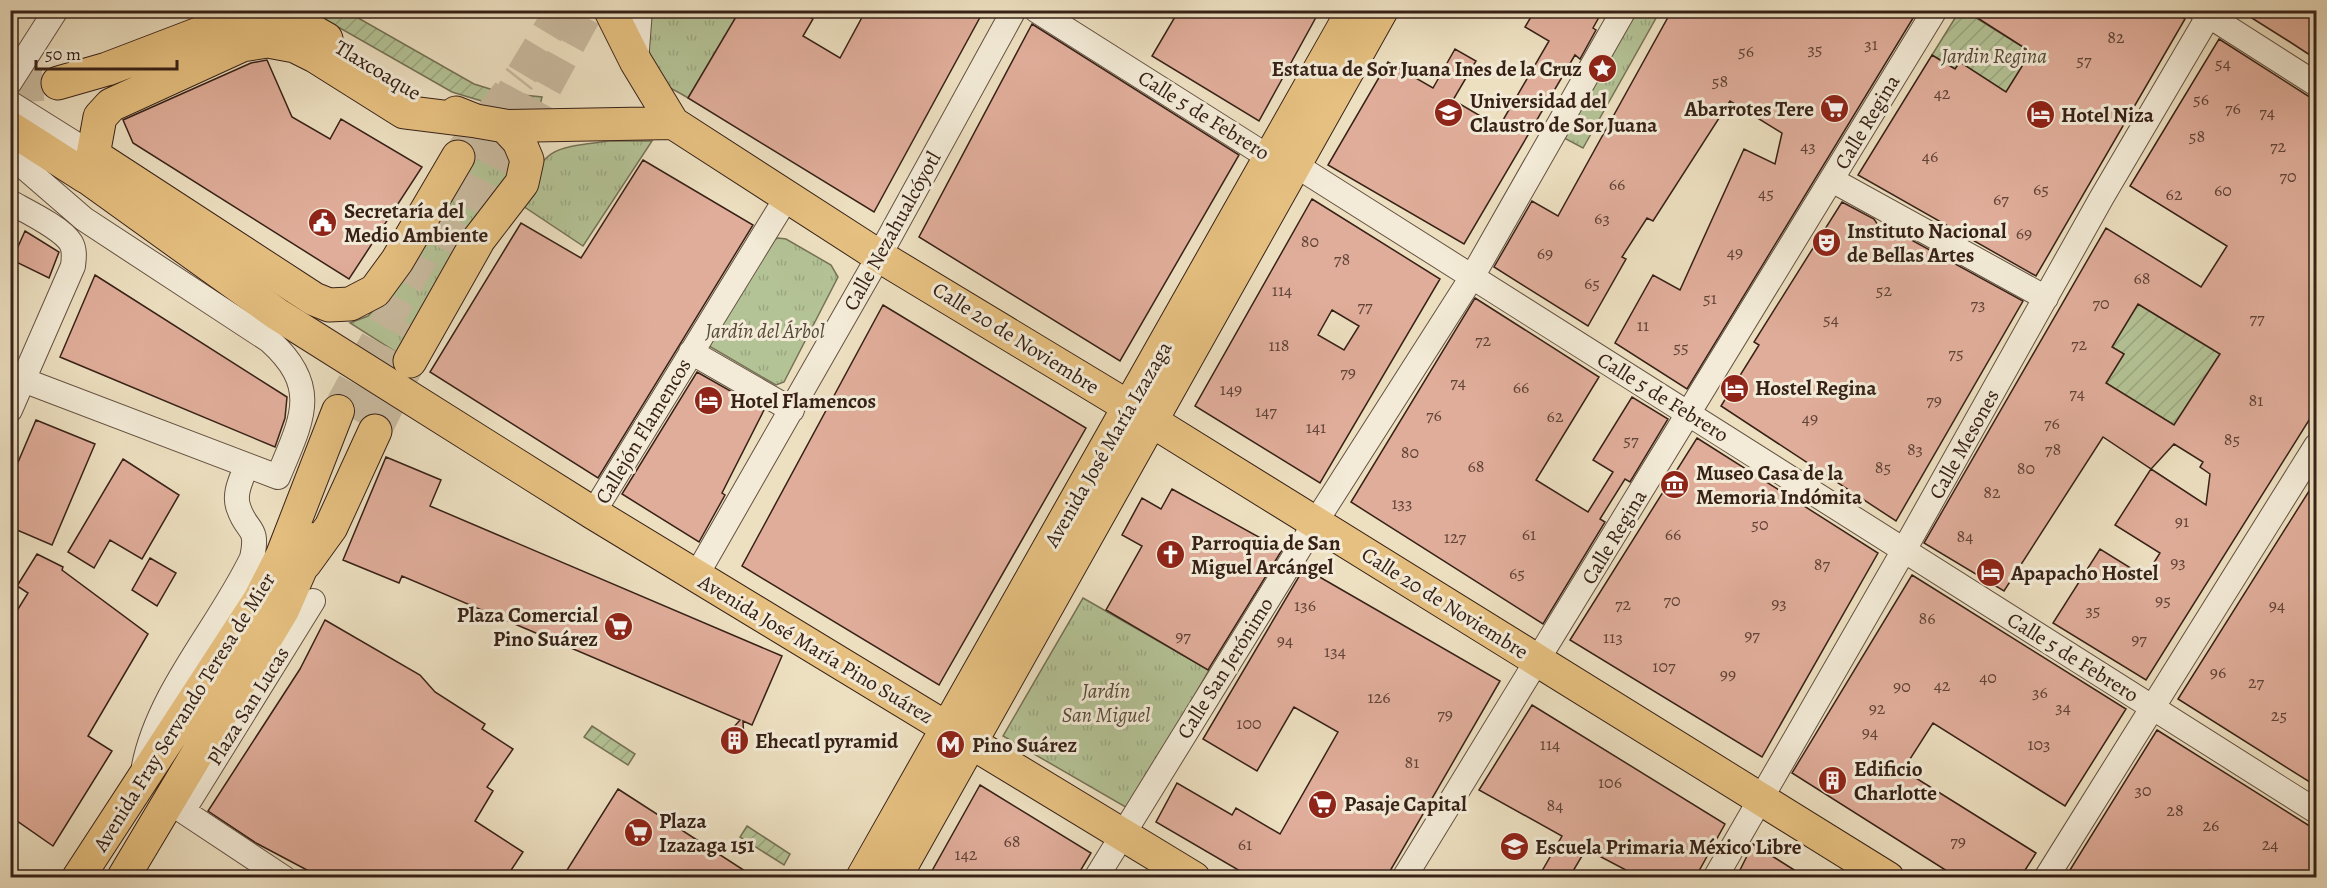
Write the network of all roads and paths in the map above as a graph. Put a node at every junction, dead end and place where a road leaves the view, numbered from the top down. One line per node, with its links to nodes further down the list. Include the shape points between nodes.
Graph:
1 (56, 10): 12 (street)
2 (610, 10): 11 (main road)
3 (640, 10): 11 (street)
4 (1014, 10): 26 (street, Calle Nezahualcóyotl)
5 (1036, 10): 21 (street, Calle 5 de Febrero)
6 (1353, 10): 21 (main road, Avenida José María Izazaga)
7 (1382, 10): 21 (main road, Avenida José María Izazaga)
8 (1624, 10): 27 (street, Calle San Jerónimo)
9 (1935, 10): 23 (street, Calle Regina)
10 (2207, 12): 14 (street); 28 (street, Calle Mesones)
11 (636, 63): 17 (main road)
12 (10, 82)
13 (58, 83): 16 (highway, Tlaxcoaque, via 107,69 230,21 280,19 305,27 438,106)
14 (2316, 84)
15 (10, 104): 22 (street)
16 (491, 123): 17 (main road, Tlaxcoaque); 22 (highway, via 404,112 315,56 295,46 268,41 242,45 111,105 100,117); 30 (highway, via 519,141 526,160 522,183 479,239)
17 (673, 123): 24 (main road, Calle 20 de Noviembre)
18 (10, 128): 22 (highway)
19 (10, 155): 38 (street, via 84,219 270,340 289,358 302,386 302,419 278,477)
20 (458, 157): 22 (highway, via 375,291 350,304 314,299 145,188)
21 (1283, 162): 27 (street, Calle 5 de Febrero); 34 (main road, Avenida José María Izazaga)
22 (89, 166): 39 (main road, Avenida José María Pino Suárez, via 277,314)
23 (1832, 180): 28 (street); 35 (street, Calle Regina)
24 (787, 197): 26 (main road, Calle 20 de Noviembre); 29 (street, Callejón Flamencos)
25 (10, 202): 31 (street, via 63,234 75,254 73,266)
26 (879, 256): 33 (street, Calle Nezahualcóyotl); 34 (main road, Calle 20 de Noviembre)
27 (1472, 277): 35 (street, Calle 5 de Febrero); 40 (street, Calle San Jerónimo)
28 (2046, 298): 41 (street, Calle Mesones)
29 (692, 352): 33 (street); 39 (street, Callejón Flamencos)
30 (410, 361)
31 (17, 378): 32 (street); 38 (street)
32 (10, 410)
33 (792, 410): 43 (street, Calle Nezahualcóyotl)
34 (1140, 414): 40 (main road, Calle 20 de Noviembre); 47 (main road, Avenida José María Izazaga)
35 (1689, 414): 41 (street, Calle 5 de Febrero); 45 (street, Calle Regina)
36 (358, 422): 42 (highway, via 331,527); 48 (main road, Avenida Fray Servando Teresa de Mier, via 259,600)
37 (2316, 446): 46 (street)
38 (246, 467): 48 (street, via 237,490 238,509 253,533 252,558 161,714 148,744)
39 (593, 513): 43 (main road, Avenida José María Pino Suárez)
40 (1315, 523): 45 (main road, Calle 20 de Noviembre); 52 (street, Calle San Jerónimo)
41 (1904, 550): 46 (street, Calle 5 de Febrero); 49 (street, Calle Mesones)
42 (305, 563): 50 (main road, Avenida Fray Servando Teresa de Mier)
43 (696, 576): 47 (main road, Avenida José María Pino Suárez)
44 (313, 601): 50 (street, Plaza San Lucas)
45 (1538, 661): 49 (main road, Calle 20 de Noviembre); 60 (street, Calle Regina)
46 (2154, 708): 51 (street, Calle 5 de Febrero); 63 (street)
47 (959, 736): 52 (main road, Avenida José María Pino Suárez); 56 (main road, Avenida José María Izazaga); 57 (main road, Avenida José María Izazaga)
48 (140, 784): 53 (main road, Avenida Fray Servando Teresa de Mier)
49 (1759, 798): 61 (street, Calle Mesones); 62 (main road, Calle 20 de Noviembre)
50 (176, 805): 54 (main road, Avenida Fray Servando Teresa de Mier); 55 (street)
51 (2316, 811)
52 (1122, 834): 58 (street, Calle San Jerónimo); 59 (main road, Avenida José María Pino Suárez)
53 (78, 878)
54 (123, 878)
55 (284, 878)
56 (862, 878)
57 (895, 878)
58 (1096, 878)
59 (1194, 878)
60 (1404, 878)
61 (1715, 878)
62 (1888, 878)
63 (2046, 878)

